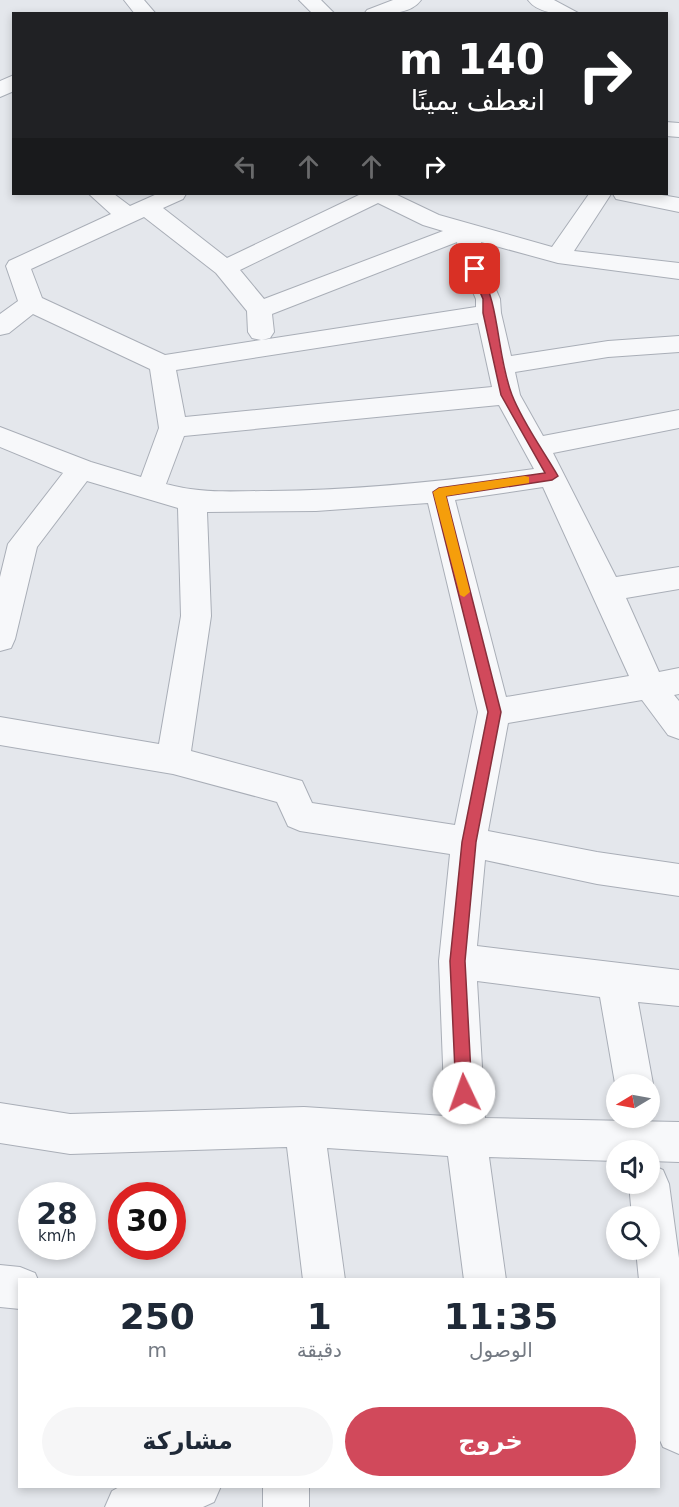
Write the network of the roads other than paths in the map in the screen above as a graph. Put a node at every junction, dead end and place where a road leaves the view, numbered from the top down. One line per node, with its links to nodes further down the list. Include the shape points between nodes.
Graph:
1 (134, 0): 5 (street)
2 (309, 0): 6 (street)
3 (411, 0): 7 (street)
4 (538, 0): 8 (street)
5 (144, 12)
6 (323, 12)
7 (379, 12)
8 (565, 12)
9 (102, 195): 17 (street)
10 (173, 195): 17 (street)
11 (376, 195): 20 (street)
12 (383, 195): 15 (street)
13 (599, 195): 19 (street)
14 (629, 195): 16 (street)
15 (399, 198): 18 (street, via 431,220)
16 (679, 205)
17 (137, 211): 20 (street); 22 (street, via 18,266)
18 (466, 230): 19 (street); 23 (street); 24 (street, via 475,269 488,299)
19 (558, 256): 21 (street)
20 (225, 268): 23 (street)
21 (679, 271)
22 (31, 303): 25 (street); 28 (street)
23 (259, 310): 27 (street)
24 (488, 313): 27 (street); 29 (street)
25 (0, 327)
26 (679, 344): 29 (street, via 608,349)
27 (262, 348): 28 (street)
28 (162, 364): 32 (street)
29 (500, 366): 30 (street)
30 (507, 395): 32 (street); 34 (street)
31 (679, 420): 34 (street)
32 (173, 428): 37 (street)
33 (0, 436): 35 (street)
34 (536, 447): 36 (street)
35 (81, 469): 37 (street); 40 (street)
36 (552, 476): 38 (street); 42 (street)
37 (150, 489): 39 (street)
38 (439, 492): 39 (street, via 316,501); 45 (street)
39 (192, 502): 48 (street, via 196,616)
40 (12, 541): 43 (street)
41 (679, 578): 42 (street)
42 (607, 590): 44 (street)
43 (0, 639)
44 (664, 683): 45 (street); 46 (street)
45 (494, 712): 49 (street)
46 (679, 726)
47 (0, 731): 48 (street)
48 (173, 760): 49 (street, via 290,791 300,816)
49 (469, 842): 50 (street); 51 (street)
50 (679, 880)
51 (457, 961): 52 (street); 57 (street)
52 (616, 982): 53 (street); 54 (street)
53 (679, 988)
54 (632, 1074)
55 (0, 1124): 56 (street, via 70,1134)
56 (304, 1127): 57 (street); 60 (street)
57 (466, 1137): 58 (street); 61 (street)
58 (651, 1138)
59 (650, 1194): 64 (street)
60 (324, 1278)
61 (485, 1278)
62 (0, 1286): 63 (street)
63 (18, 1288)
64 (668, 1333): 65 (street)
65 (679, 1431)
66 (191, 1488): 68 (street)
67 (286, 1488): 69 (street)
68 (128, 1507)
69 (286, 1507)

